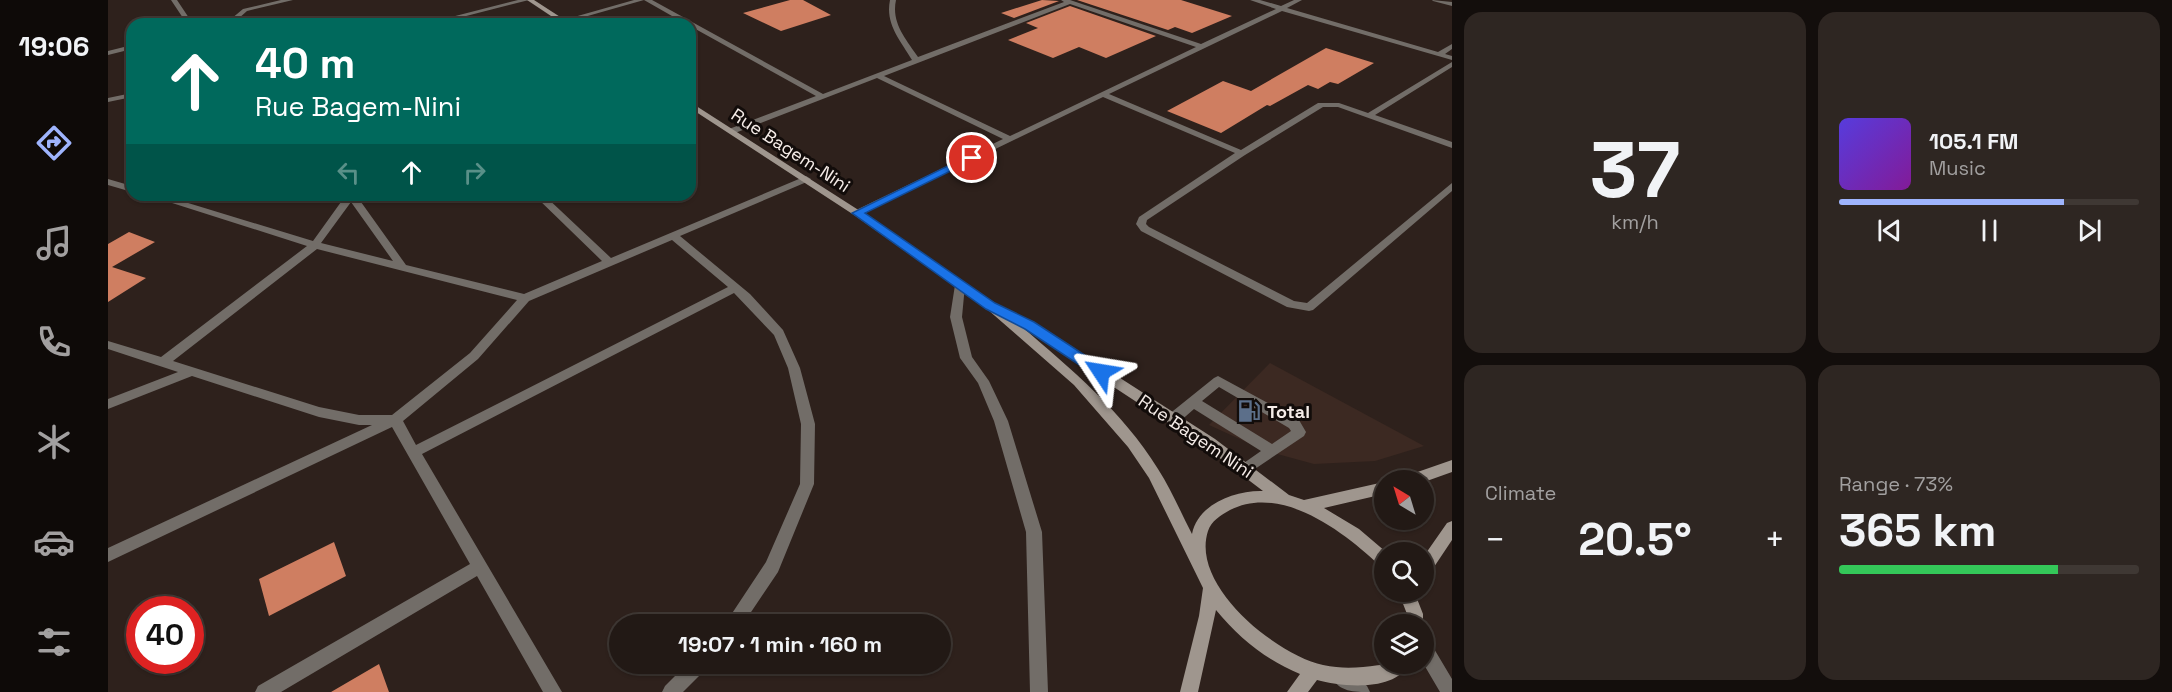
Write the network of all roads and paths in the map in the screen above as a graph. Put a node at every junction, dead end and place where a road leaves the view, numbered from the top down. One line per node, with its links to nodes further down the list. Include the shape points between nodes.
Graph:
1 (174, 0): 14 (street)
2 (290, 0): 15 (street, via 245,10)
3 (525, 0): 16 (street)
4 (530, 0): 17 (street)
5 (641, 0): 18 (street)
6 (647, 0): 19 (street)
7 (893, 0): 27 (street, via 891,22)
8 (1253, 0): 13 (street)
9 (1299, 0): 13 (street)
10 (1435, 0): 12 (street)
11 (1067, 1): 22 (street); 27 (street)
12 (1452, 4)
13 (1282, 8): 22 (street); 25 (street)
14 (186, 18)
15 (235, 18)
16 (452, 18)
17 (559, 18)
18 (580, 18)
19 (680, 18)
20 (696, 27): 32 (street)
21 (1452, 46): 25 (street)
22 (1202, 47): 30 (street)
23 (126, 48): 24 (street)
24 (108, 53)
25 (1439, 54): 26 (street)
26 (1452, 58)
27 (916, 60): 29 (street)
28 (1452, 64): 35 (street)
29 (878, 76): 32 (street); 37 (street)
30 (1104, 95): 37 (street); 39 (street)
31 (126, 96): 33 (street)
32 (821, 96): 36 (street)
33 (108, 100)
34 (696, 108): 36 (street, Rue Bagem-Nini)
35 (1368, 116): 38 (street); 39 (street, via 1339,105 1320,105)
36 (732, 131): 40 (street, Rue Bagem-Nini)
37 (1010, 139): 48 (street)
38 (1452, 145)
39 (1242, 153): 42 (street, via 1142,219 1141,224 1300,307 1309,307)
40 (806, 179): 48 (street, Rue Bagem-Nini); 49 (street)
41 (108, 182): 43 (street)
42 (1452, 186)
43 (126, 187)
44 (172, 201): 50 (street)
45 (347, 201): 50 (street)
46 (355, 201): 52 (street)
47 (545, 201): 51 (street)
48 (857, 213): 53 (street, Rue Bagem-Nini)
49 (674, 236): 51 (street); 54 (street)
50 (315, 245): 52 (street); 58 (street)
51 (610, 263): 55 (street)
52 (403, 268): 55 (street)
53 (960, 285): 56 (street, Rue Bagem-Nini); 88 (street, via 956,317 966,358 983,381 1001,420 1034,532)
54 (735, 288): 64 (street); 79 (street, via 779,333 794,368 808,424 807,484 772,567)
55 (525, 298): 63 (street, via 474,356)
56 (991, 306): 62 (street, Rue Bagem Nini, via 1029,325); 76 (street, Rue Bagem Nini, via 1078,382 1132,443 1174,510)
57 (108, 345): 58 (street)
58 (162, 363): 59 (street)
59 (190, 372): 61 (street); 63 (street, via 319,412 359,420)
60 (1192, 402): 62 (street); 65 (street); 65 (street, via 1218,381 1294,424 1299,432)
61 (108, 404)
62 (1173, 419): 67 (street, Rue Bagem Nini)
63 (395, 420): 64 (street); 75 (street)
64 (414, 452): 77 (street)
65 (1272, 452): 67 (street)
66 (1452, 466): 68 (street)
67 (1246, 469): 70 (street, Rue Bagem Nini)
68 (1434, 472)
69 (1374, 490): 71 (street)
70 (1285, 500): 71 (street); 76 (street, via 1235,500 1217,509 1204,523 1198,541)
71 (1303, 506): 73 (street, via 1344,526)
72 (1452, 528): 74 (street)
73 (1374, 550)
74 (1434, 554)
75 (108, 555)
76 (1199, 564): 78 (street, Rue Bagem Nini)
77 (481, 566): 85 (street); 86 (street)
78 (1210, 590): 81 (street, Rue Bagem Nini, via 1235,622 1272,651); 89 (street)
79 (740, 614)
80 (1434, 665): 92 (street)
81 (1314, 671): 84 (street, Rue Bagem Nini); 90 (street)
82 (689, 674): 87 (street)
83 (1379, 674): 84 (street, Rue Bagem Nini)
84 (1341, 677): 91 (street)
85 (264, 692)
86 (553, 692)
87 (671, 692)
88 (1039, 692)
89 (1189, 692)
90 (1296, 692)
91 (1361, 692)
92 (1450, 692)

